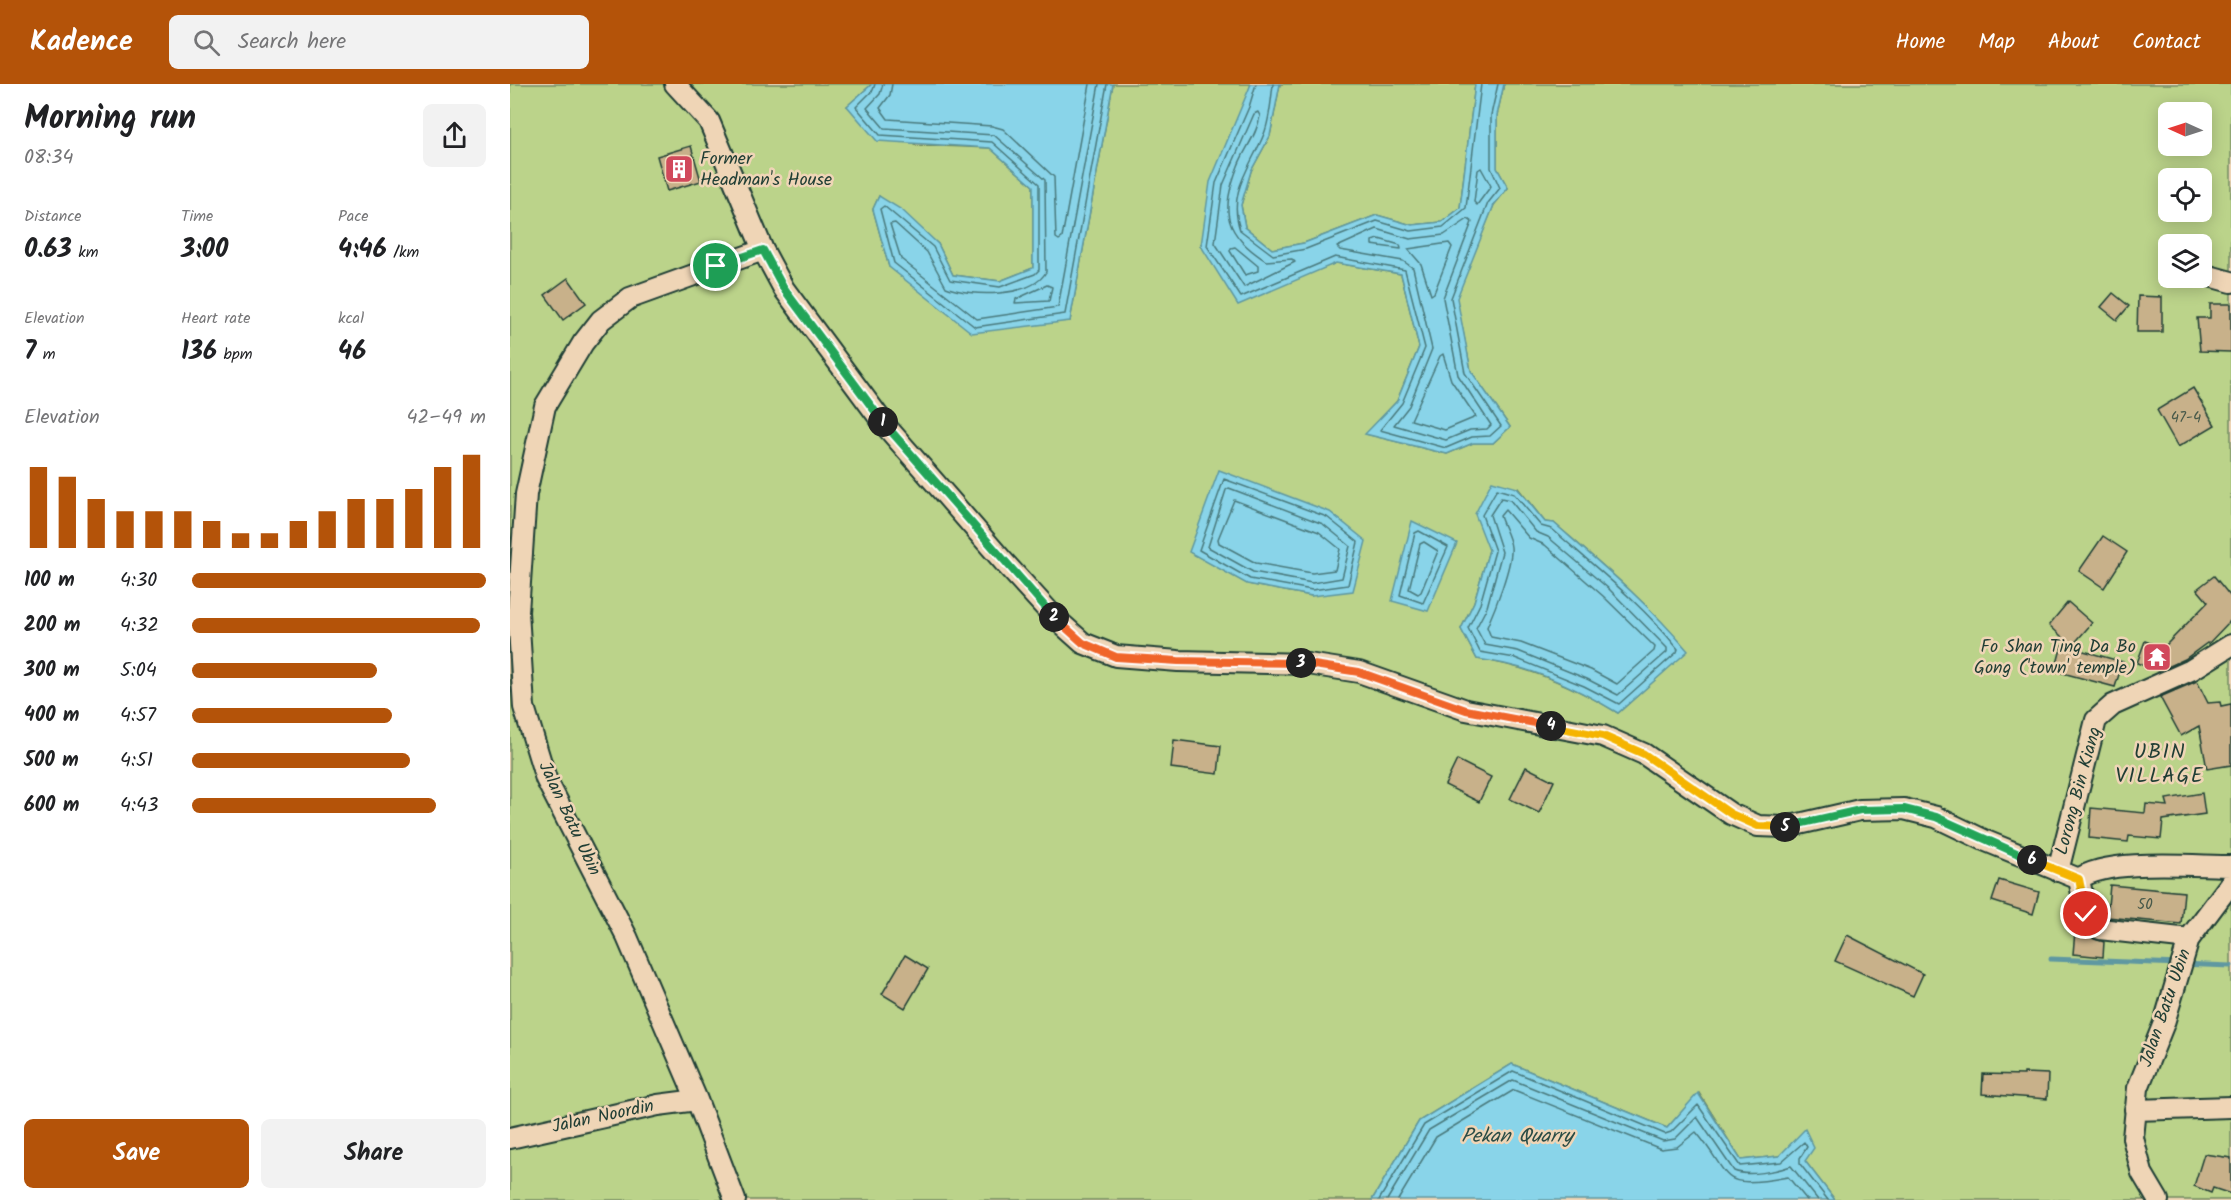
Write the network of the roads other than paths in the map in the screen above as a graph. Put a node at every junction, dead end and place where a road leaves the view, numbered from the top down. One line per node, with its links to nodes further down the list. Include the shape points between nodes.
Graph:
1 (675, 84): 2 (street, via 709,121)
2 (763, 250): 7 (street, via 784,289 884,424 1003,561 1083,643 1116,657 1308,664 1359,672 1466,710 1603,736 1644,754 1731,814 1758,826 1786,827 1860,810 1904,809 1936,817); 11 (street, Jalan Batu Ubin, via 630,298 601,320 583,342 545,406 526,494 518,612 524,707 546,779 627,937)
3 (2212, 277): 4 (street)
4 (2231, 282)
5 (2231, 645): 7 (street, Lorong Bin Kiang, via 2191,670 2113,705 2096,720)
6 (2231, 866): 8 (street, via 2116,866 2089,872)
7 (2058, 871): 8 (street)
8 (2079, 879): 10 (street, via 2086,914 2100,929)
9 (2231, 883): 10 (street, Jalan Batu Ubin)
10 (2189, 939): 13 (street, Jalan Batu Ubin, via 2164,1023 2138,1088)
11 (697, 1100): 14 (street, Jalan Noordin); 15 (street, Jalan Batu Ubin)
12 (2231, 1107): 13 (street)
13 (2135, 1110): 16 (street, Jalan Batu Ubin, via 2133,1138 2140,1164)
14 (510, 1138)
15 (735, 1200)
16 (2158, 1200)

